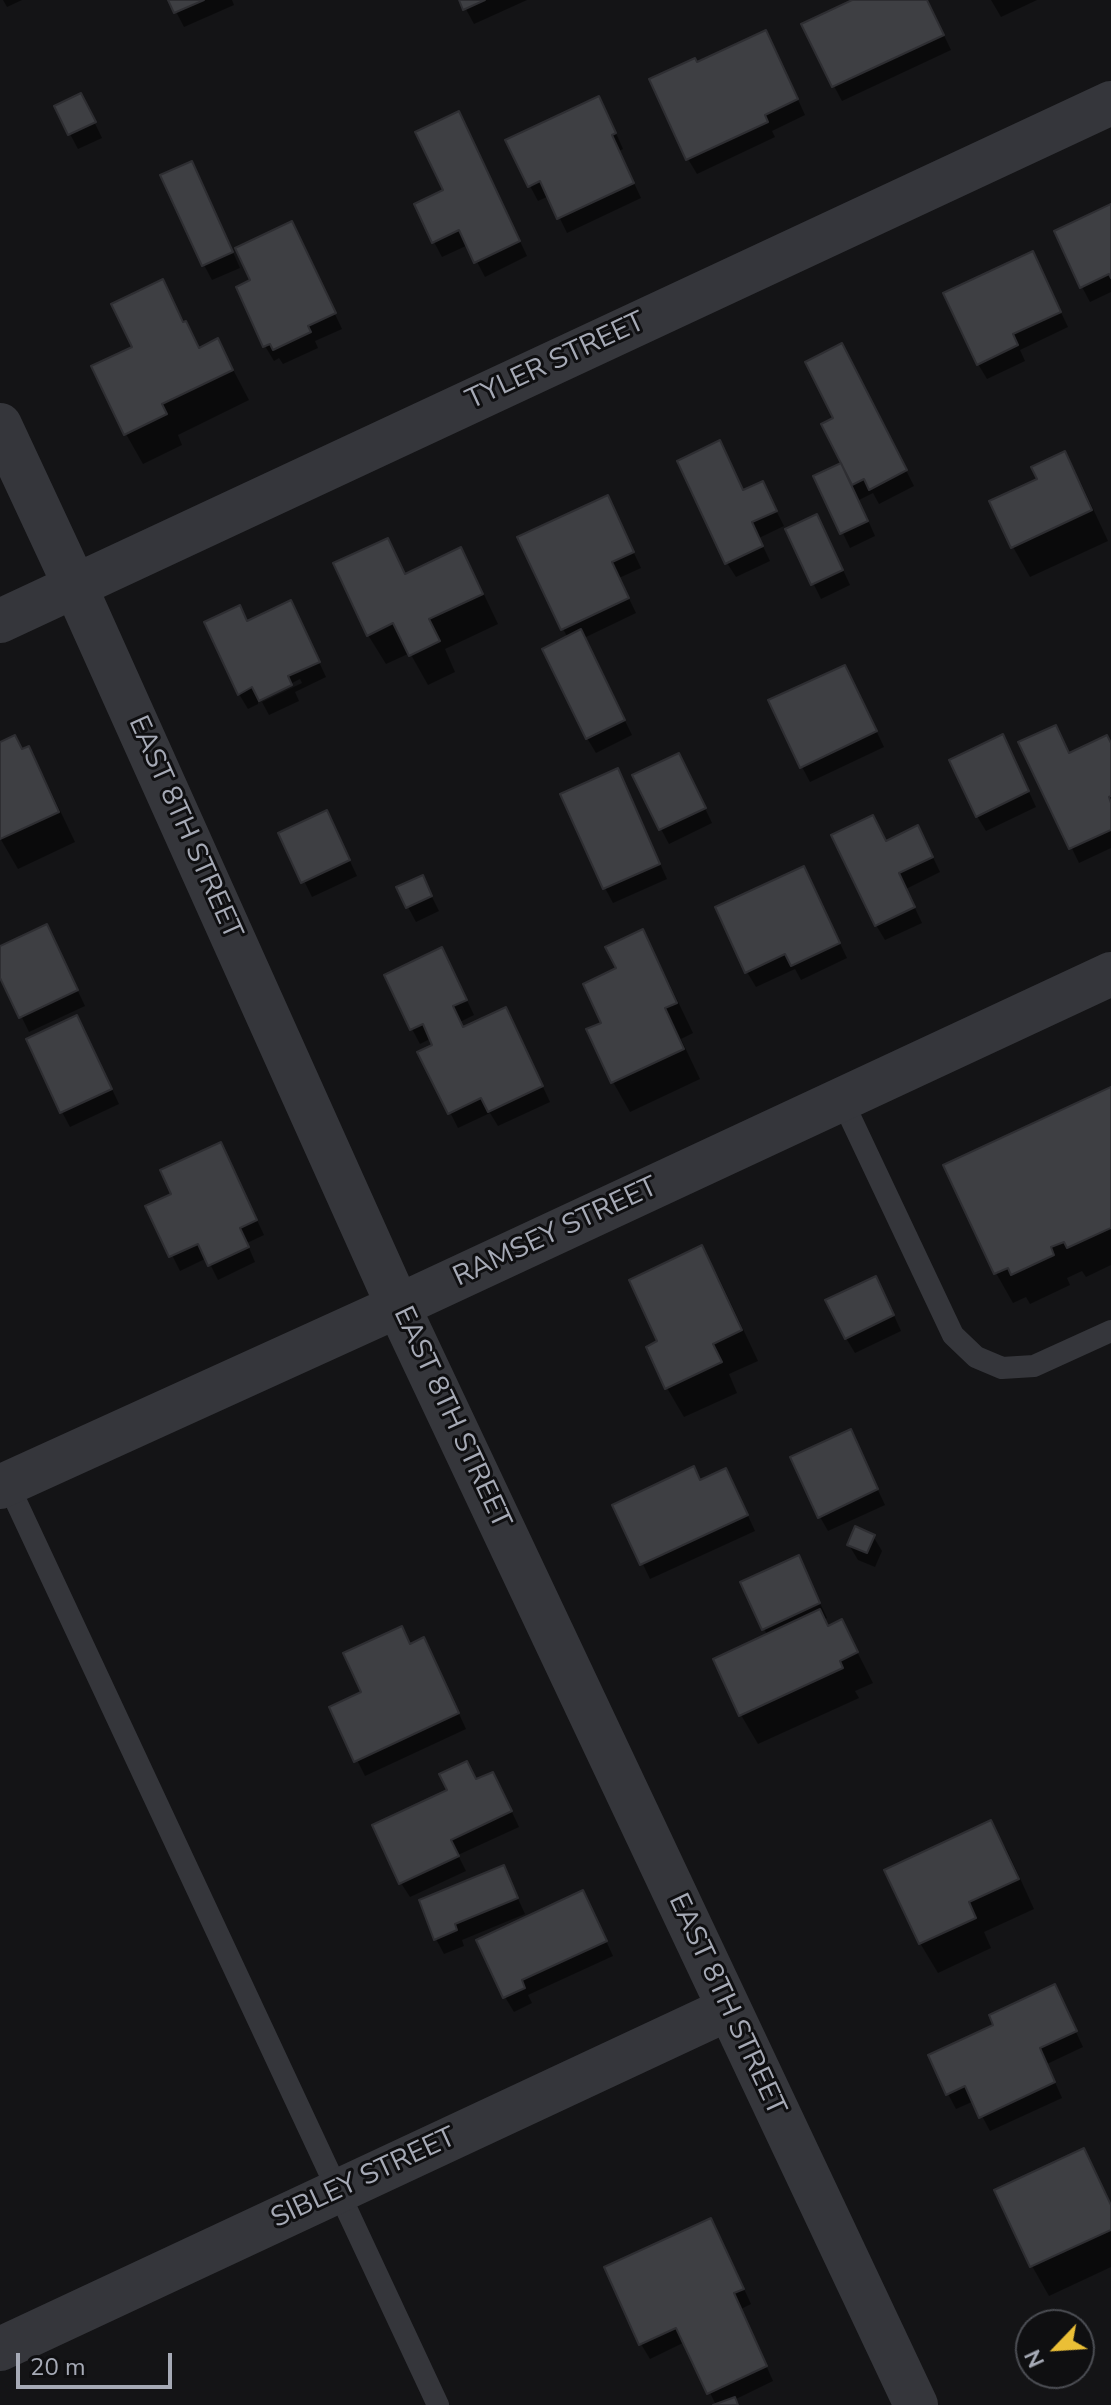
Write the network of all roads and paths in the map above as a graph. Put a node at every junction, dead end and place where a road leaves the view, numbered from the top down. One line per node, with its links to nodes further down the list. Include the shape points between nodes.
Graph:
1 (1111, 103): 3 (street, TYLER STREET)
2 (0, 425): 3 (street, EAST 8TH STREET)
3 (75, 586): 4 (street, TYLER STREET); 7 (street, EAST 8TH STREET)
4 (0, 621)
5 (1111, 974): 6 (street, RAMSEY STREET)
6 (842, 1100): 7 (street, RAMSEY STREET); 8 (lane, via 953,1335 976,1357 1002,1368 1034,1366)
7 (398, 1306): 9 (street, RAMSEY STREET); 10 (street, EAST 8TH STREET)
8 (1111, 1331)
9 (3, 1479): 11 (lane)
10 (728, 2009): 11 (street, SIBLEY STREET); 14 (street, EAST 8TH STREET)
11 (339, 2191): 12 (street, SIBLEY STREET); 13 (lane)
12 (0, 2349)
13 (438, 2405)
14 (916, 2405)

